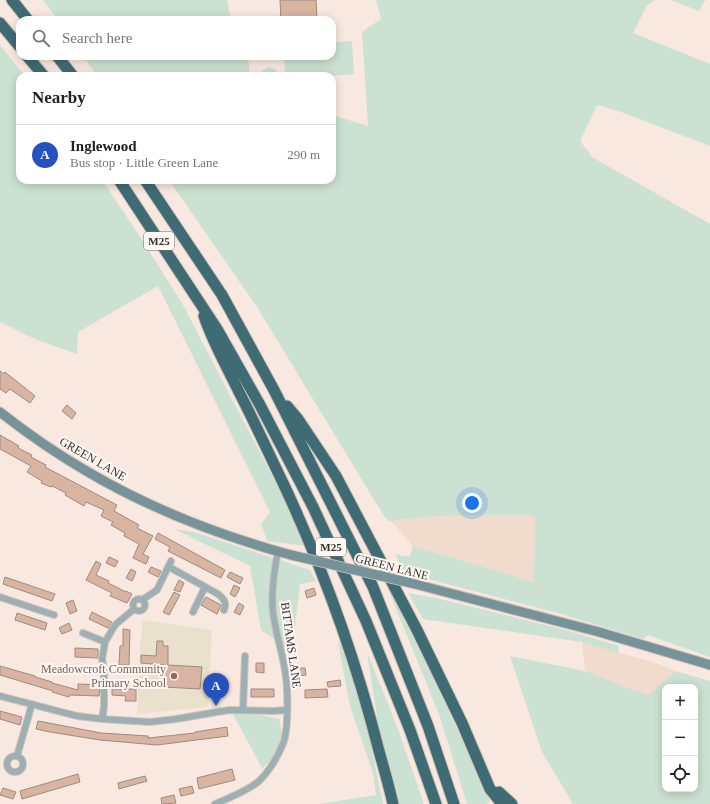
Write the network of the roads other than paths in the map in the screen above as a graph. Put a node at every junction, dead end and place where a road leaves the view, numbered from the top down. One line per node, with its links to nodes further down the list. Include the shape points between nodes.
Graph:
1 (12, 0): 2 (highway)
2 (25, 16)
3 (0, 23): 4 (highway)
4 (16, 42)
5 (30, 60): 7 (highway)
6 (60, 60): 8 (highway)
7 (41, 72)
8 (70, 72)
9 (122, 184): 11 (highway, M25)
10 (148, 184): 12 (highway, M25, via 222,296)
11 (200, 302): 32 (highway, M25, via 210,334 258,429 313,550 347,641); 37 (highway, M25, via 260,405 313,507 366,621 410,730)
12 (275, 392): 33 (highway, M25, via 298,419 336,476 416,628); 38 (highway, M25, via 373,587 428,726)
13 (0, 412): 14 (street, GREEN LANE, via 85,470 148,503 228,536)
14 (278, 551): 23 (street, GREEN LANE, bridge, via 599,632); 29 (street, BITTAMS LANE, via 274,574 273,612 287,679)
15 (205, 587): 17 (street, via 224,598); 18 (street); 21 (street, via 170,564 157,590 142,600 134,601 134,608 115,625)
16 (0, 597): 19 (street)
17 (224, 610)
18 (193, 612)
19 (54, 615)
20 (83, 633): 21 (street)
21 (105, 642): 30 (street, via 102,659)
22 (245, 656): 25 (street)
23 (710, 665)
24 (237, 672): 25 (street)
25 (245, 672): 28 (street)
26 (0, 696): 27 (street)
27 (32, 704): 30 (street, via 77,716); 31 (street)
28 (244, 710): 29 (street); 30 (street, via 150,722)
29 (287, 710): 34 (street, BITTAMS LANE, via 284,740 268,770 258,781 238,794)
30 (102, 719)
31 (17, 756)
32 (382, 762): 35 (highway, M25); 36 (highway, M25)
33 (482, 769): 39 (highway, M25, via 490,789); 40 (highway, M25, via 491,783)
34 (215, 804)
35 (387, 804)
36 (393, 804)
37 (436, 804)
38 (454, 804)
39 (502, 804)
40 (512, 804)

